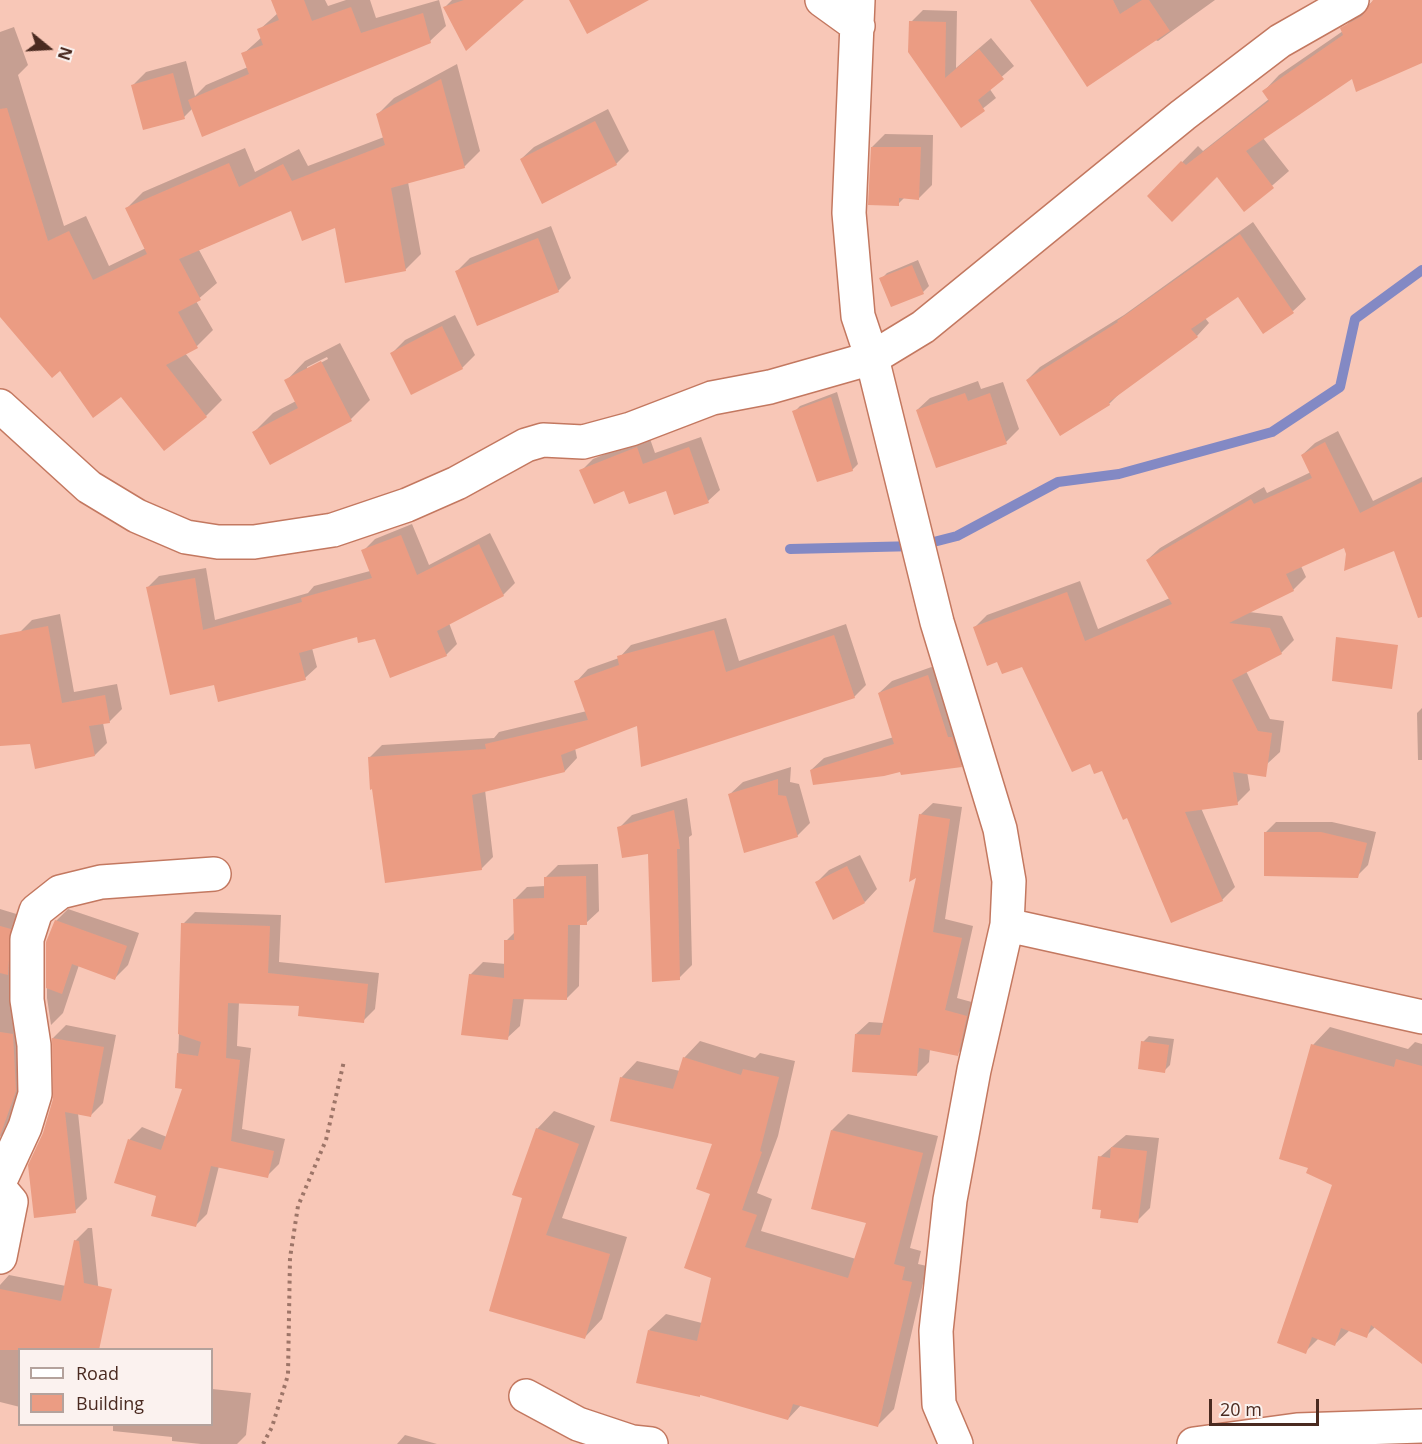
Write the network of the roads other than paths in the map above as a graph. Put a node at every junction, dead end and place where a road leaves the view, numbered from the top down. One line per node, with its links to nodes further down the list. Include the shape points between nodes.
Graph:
1 (822, 0): 3 (street)
2 (1352, 0): 4 (street, via 1280,40 923,327)
3 (858, 13): 4 (street, via 849,213 858,316)
4 (872, 358): 5 (street, via 781,384 712,398 632,429 583,441 543,440 526,445 407,505 333,530 254,542 186,537 137,516 89,487); 7 (street, via 937,622 1000,829 1009,881)
5 (0, 406)
6 (214, 874): 9 (street, via 101,882 60,892 36,911 27,939 35,1094 25,1127)
7 (1007, 925): 8 (street); 15 (street, via 950,1200 936,1331 939,1404)
8 (1422, 1017)
9 (0, 1181)
10 (0, 1189): 11 (street, via 11,1202)
11 (0, 1257)
12 (526, 1396): 14 (street, via 578,1424 632,1442)
13 (1422, 1426): 16 (street, via 1297,1430)
14 (651, 1444)
15 (956, 1444)
16 (1194, 1444)

